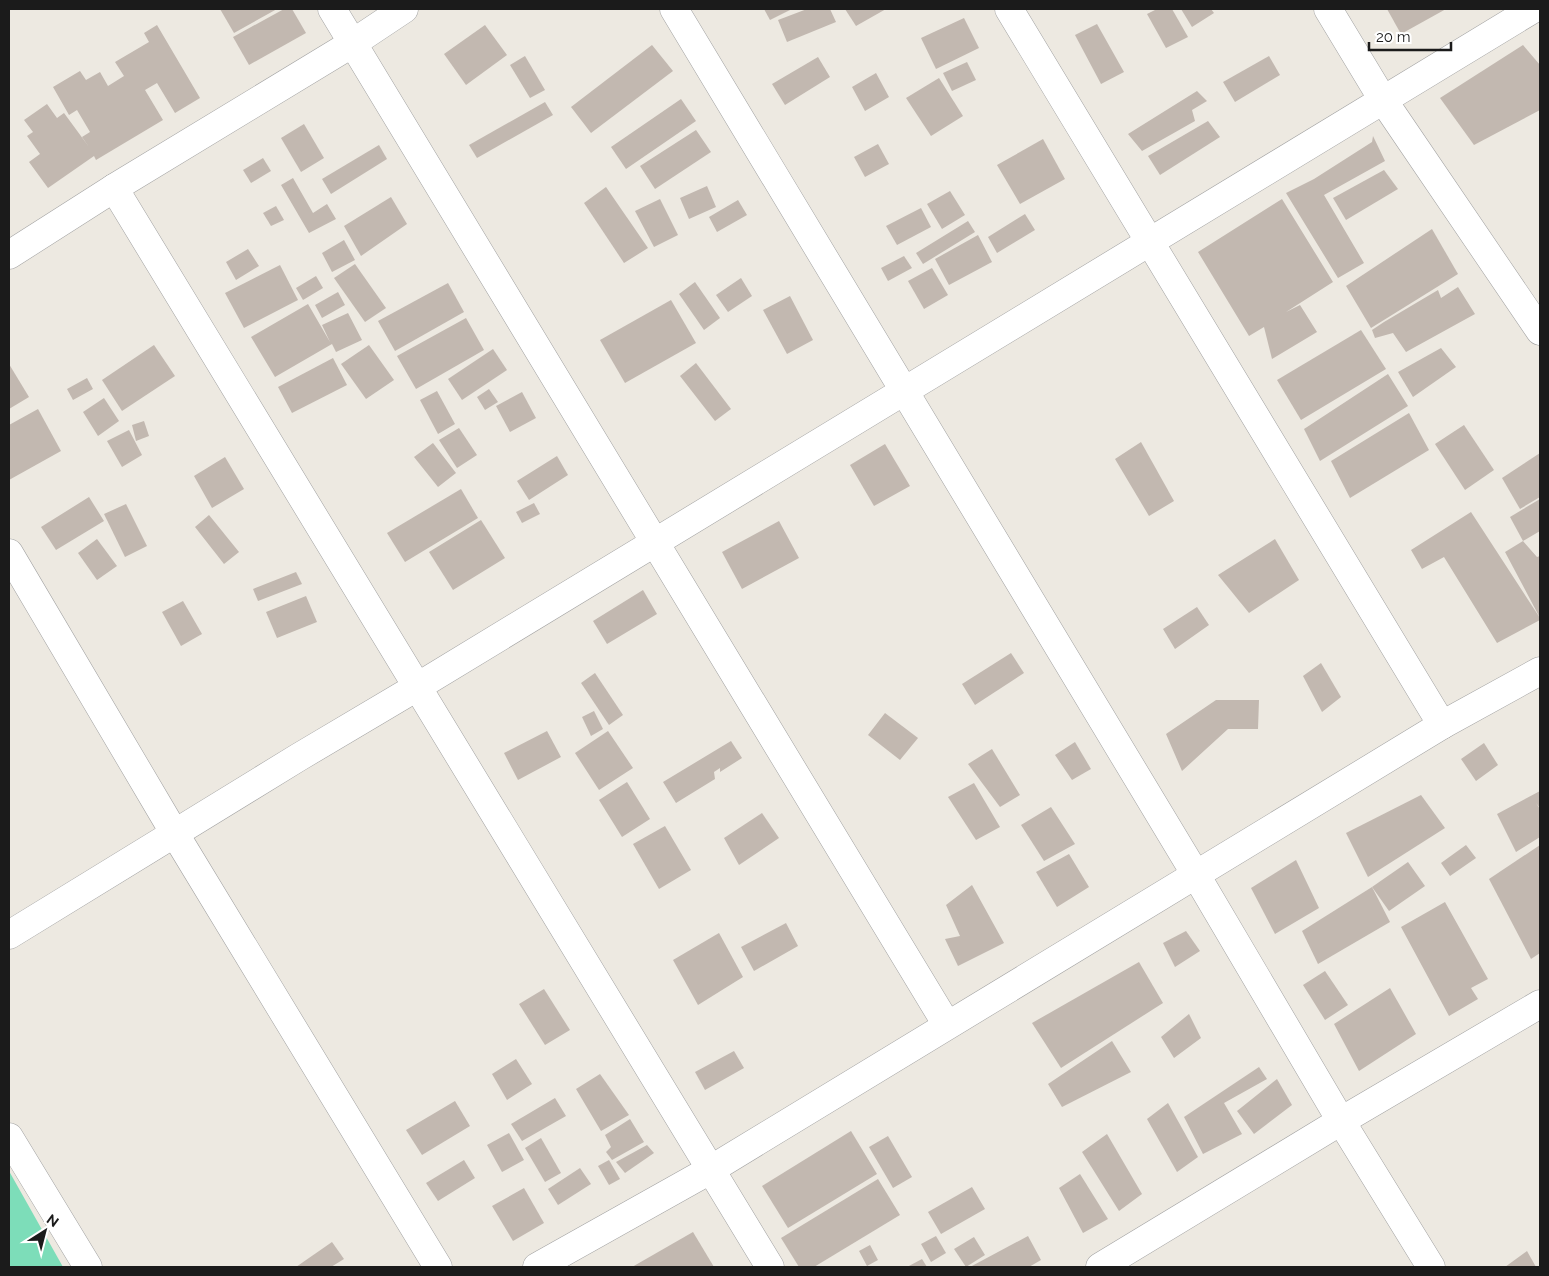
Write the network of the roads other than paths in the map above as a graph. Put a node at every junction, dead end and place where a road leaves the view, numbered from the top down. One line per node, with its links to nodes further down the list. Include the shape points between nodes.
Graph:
1 (332, 9): 7 (street)
2 (404, 9): 7 (street)
3 (674, 9): 13 (street)
4 (1009, 9): 10 (street)
5 (1328, 9): 8 (street)
6 (1532, 9): 8 (street)
7 (353, 43): 9 (street); 14 (street)
8 (1384, 100): 10 (street); 12 (street)
9 (114, 188): 11 (street); 17 (street)
10 (1149, 242): 13 (street); 18 (street)
11 (9, 255)
12 (1540, 331)
13 (904, 391): 14 (street); 20 (street)
14 (655, 542): 17 (street); 23 (street)
15 (9, 553): 19 (street)
16 (1540, 671): 18 (street)
17 (417, 687): 19 (street); 26 (street)
18 (1442, 725): 20 (street)
19 (175, 834): 21 (street); 28 (street)
20 (1196, 875): 23 (street); 24 (street)
21 (9, 935)
22 (1540, 1004): 24 (street)
23 (947, 1025): 26 (street)
24 (1341, 1121): 31 (street); 32 (street)
25 (9, 1137): 27 (street)
26 (710, 1170): 29 (street); 30 (street)
27 (88, 1267)
28 (438, 1267)
29 (537, 1267)
30 (770, 1267)
31 (1100, 1267)
32 (1431, 1267)

